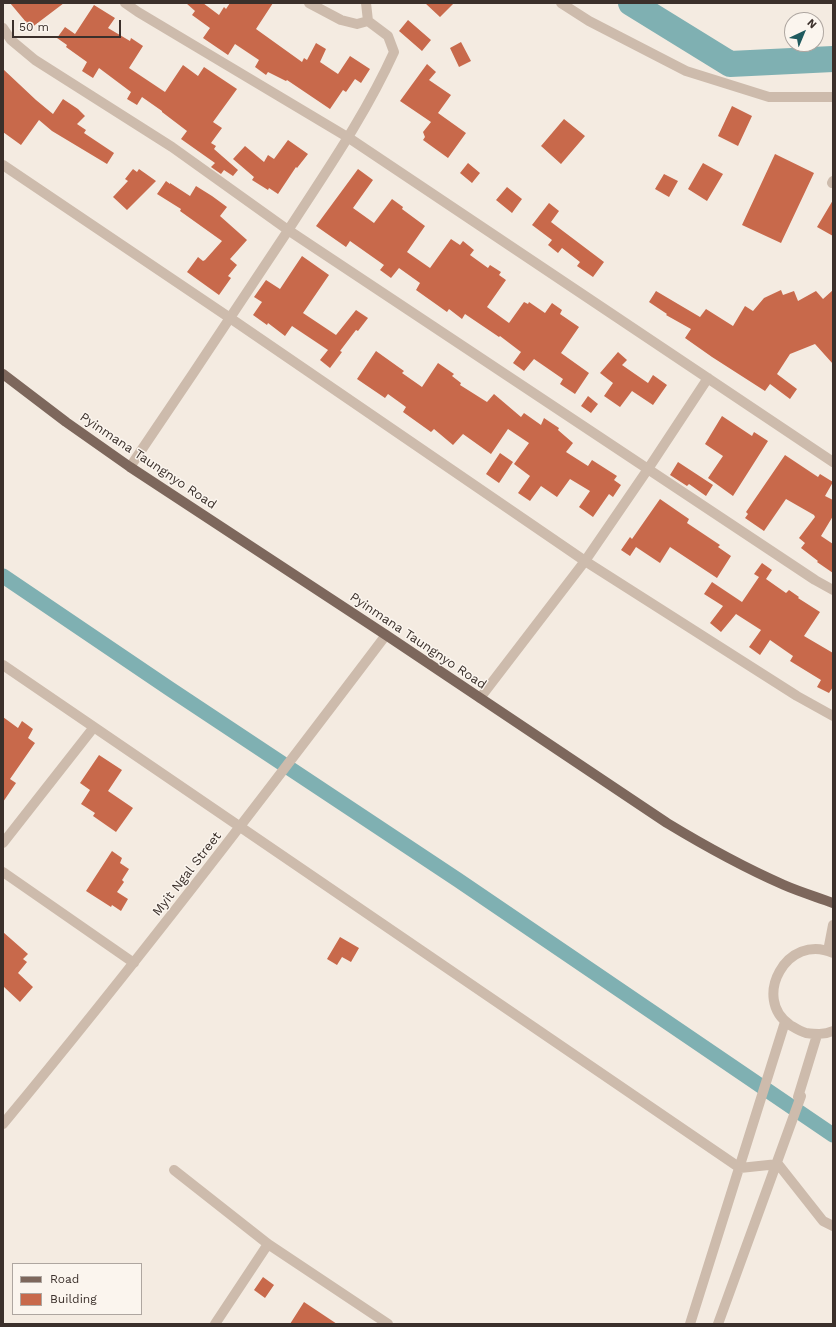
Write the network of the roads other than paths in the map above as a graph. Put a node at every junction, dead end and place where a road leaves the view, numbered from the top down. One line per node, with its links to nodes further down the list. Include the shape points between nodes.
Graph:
1 (125, 3): 8 (street)
2 (309, 3): 5 (street, via 341,20 357,24)
3 (366, 3): 5 (street)
4 (561, 3): 7 (street, via 589,21 686,71 769,97)
5 (368, 21): 8 (street, via 388,36 394,52)
6 (3, 28): 10 (street, via 11,40 35,60 172,147)
7 (833, 97)
8 (348, 138): 10 (street); 13 (street)
9 (3, 165): 11 (street)
10 (288, 230): 11 (street); 16 (street)
11 (230, 318): 15 (street); 17 (street)
12 (3, 374): 15 (main road, Pyinmana Taungnyo Road)
13 (708, 378): 14 (street); 16 (street)
14 (833, 462)
15 (130, 467): 19 (main road, Pyinmana Taungnyo Road)
16 (648, 469): 17 (street); 18 (street)
17 (585, 561): 21 (street); 22 (street, via 796,696)
18 (833, 590)
19 (386, 635): 21 (main road, Pyinmana Taungnyo Road); 24 (street, Myit Ngal Street)
20 (3, 665): 23 (street)
21 (480, 698): 27 (main road, Pyinmana Taungnyo Road, via 707,847 785,886)
22 (833, 716)
23 (94, 727): 24 (street); 25 (street)
24 (240, 827): 30 (street, Myit Ngal Street); 36 (street)
25 (3, 843)
26 (3, 872): 30 (street)
27 (833, 902)
28 (833, 925): 29 (street)
29 (830, 952): 31 (street, via 814,949 800,952 788,959 779,970 774,983 773,997 777,1010)
30 (134, 963): 34 (street, Myit Ngal Street)
31 (785, 1022): 33 (street, via 800,1032); 36 (street)
32 (833, 1031): 33 (street)
33 (817, 1035): 35 (street)
34 (3, 1124)
35 (778, 1164): 36 (street); 38 (street, via 824,1221); 43 (street)
36 (740, 1168): 42 (street)
37 (174, 1170): 39 (street)
38 (833, 1226)
39 (268, 1244): 40 (street); 41 (street)
40 (215, 1324)
41 (388, 1324)
42 (690, 1324)
43 (718, 1324)

